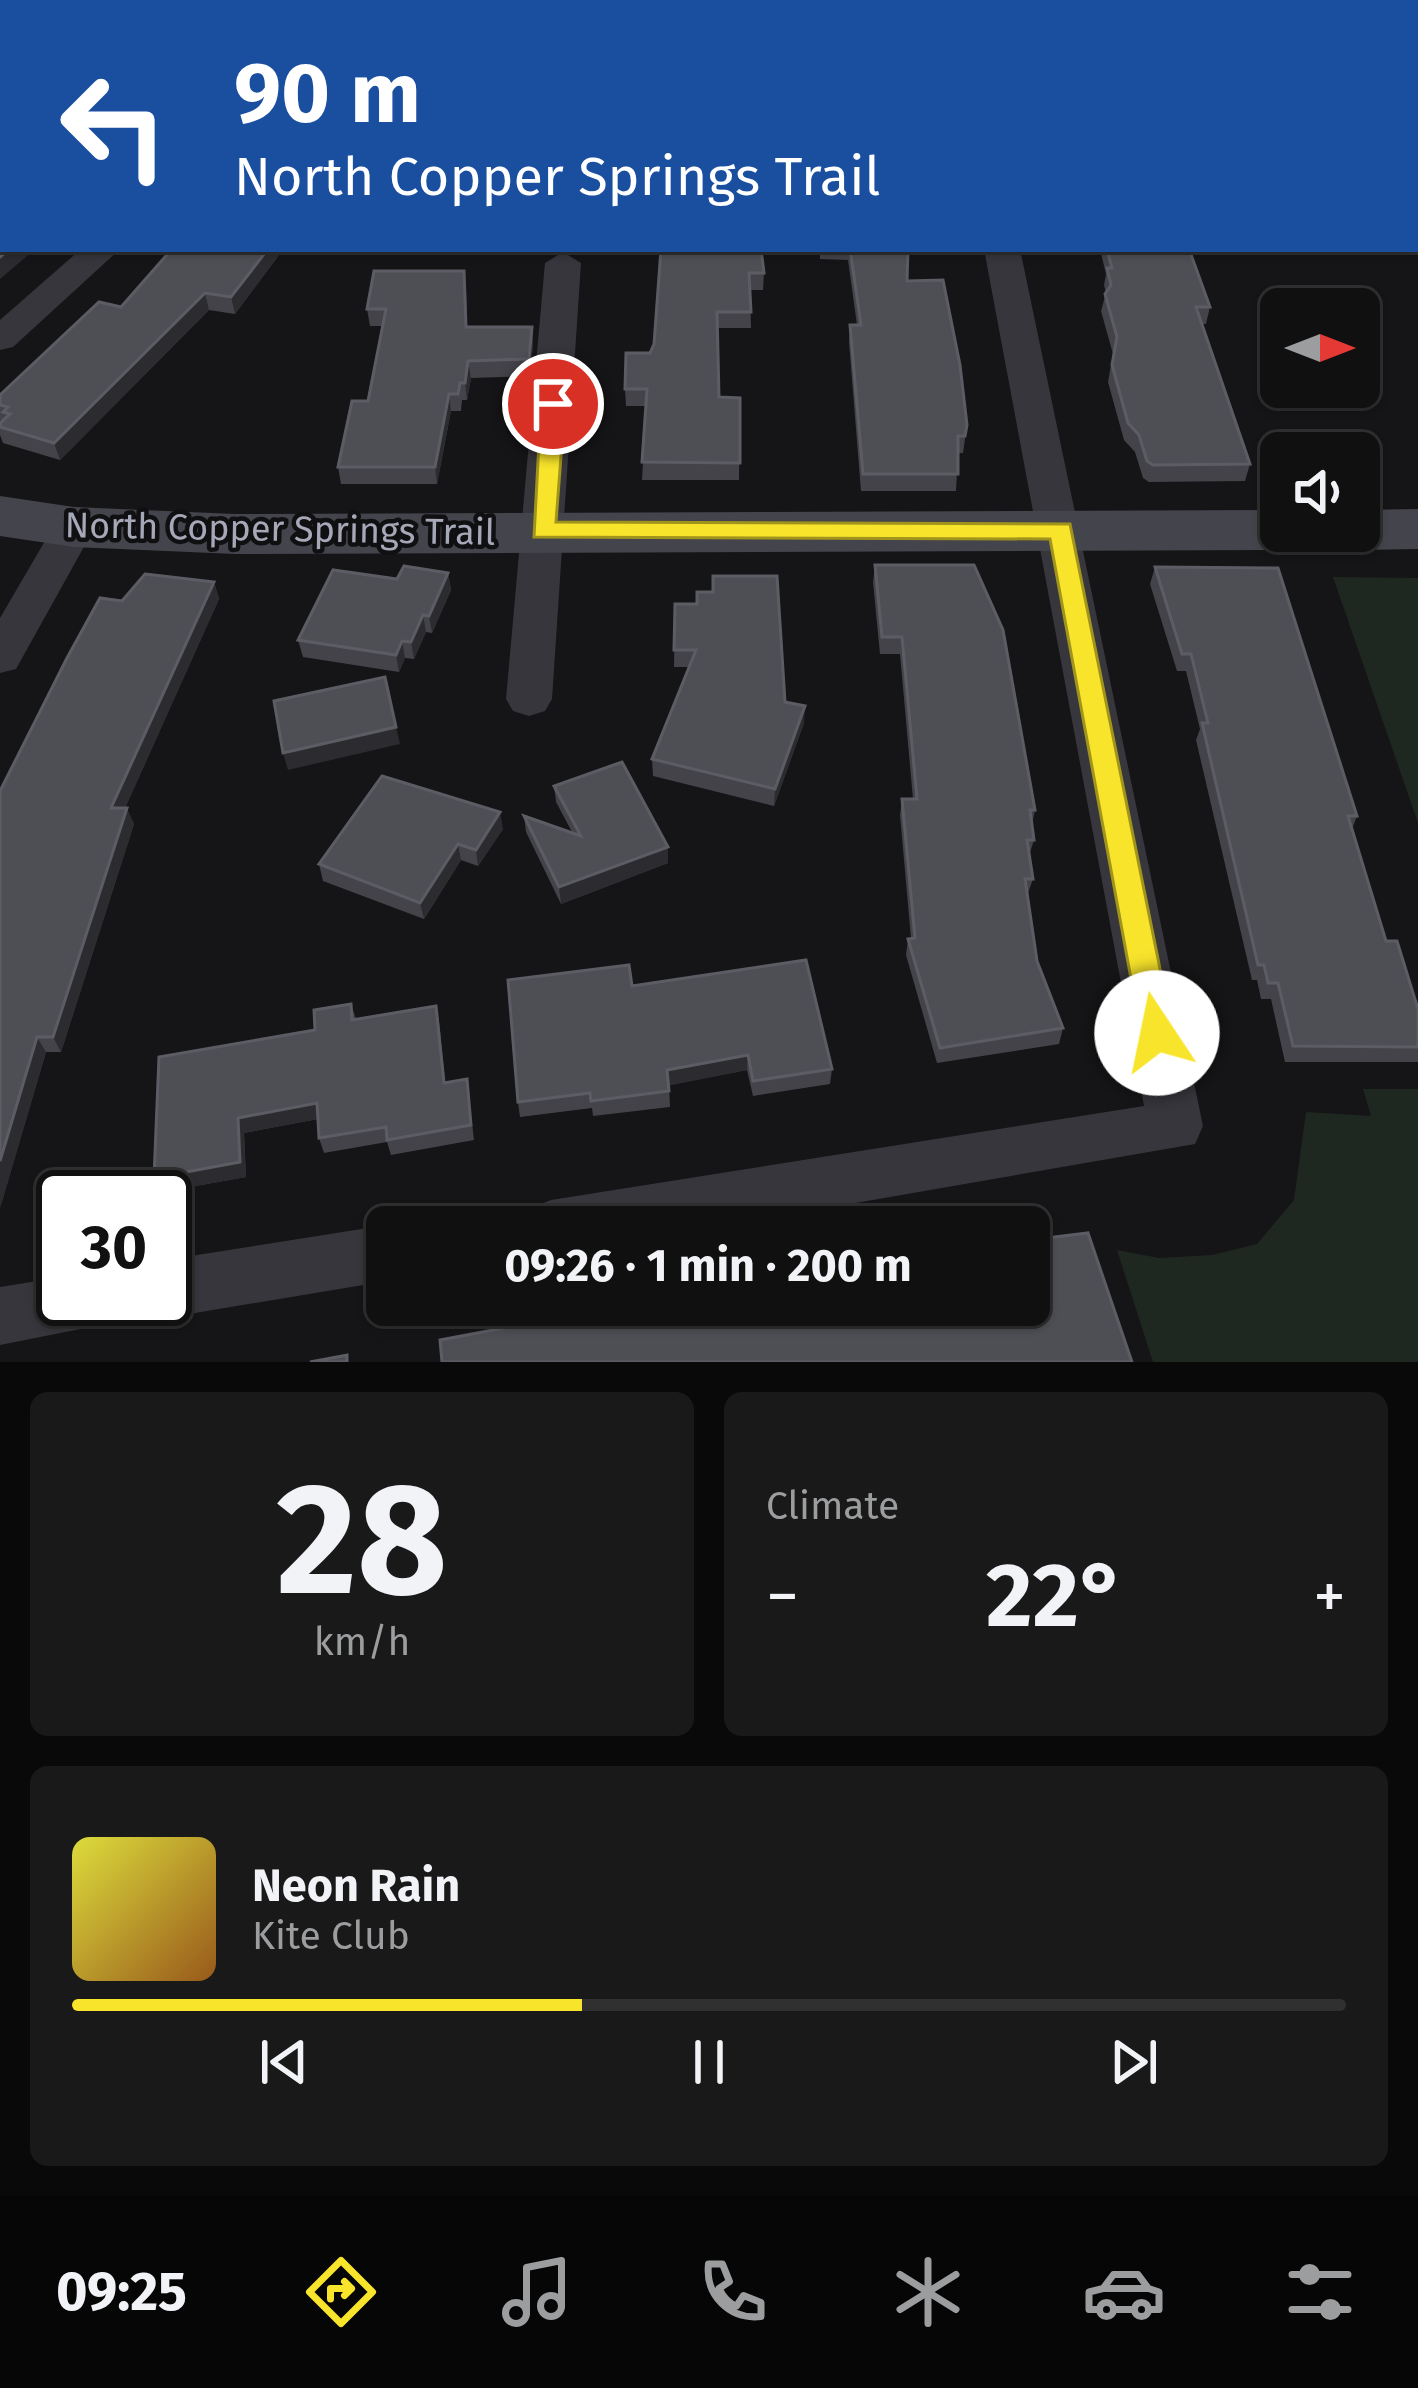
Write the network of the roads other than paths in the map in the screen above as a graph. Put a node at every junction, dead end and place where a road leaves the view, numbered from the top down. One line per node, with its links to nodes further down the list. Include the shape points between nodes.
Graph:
1 (99, 252): 4 (street)
2 (1003, 252): 8 (street)
3 (563, 263): 11 (street)
4 (0, 340)
5 (0, 516): 6 (street, North Copper Springs Trail)
6 (74, 527): 11 (street, North Copper Springs Trail); 12 (street)
7 (1418, 529): 10 (street)
8 (1061, 530): 9 (street, North Copper Springs Trail); 11 (street, North Copper Springs Trail); 14 (street, via 1175,1126)
9 (1260, 530)
10 (1380, 530)
11 (543, 531): 13 (street)
12 (0, 657)
13 (530, 699)
14 (681, 1206)
15 (366, 1256): 16 (street)
16 (192, 1285)
17 (36, 1310): 18 (street)
18 (0, 1316)

